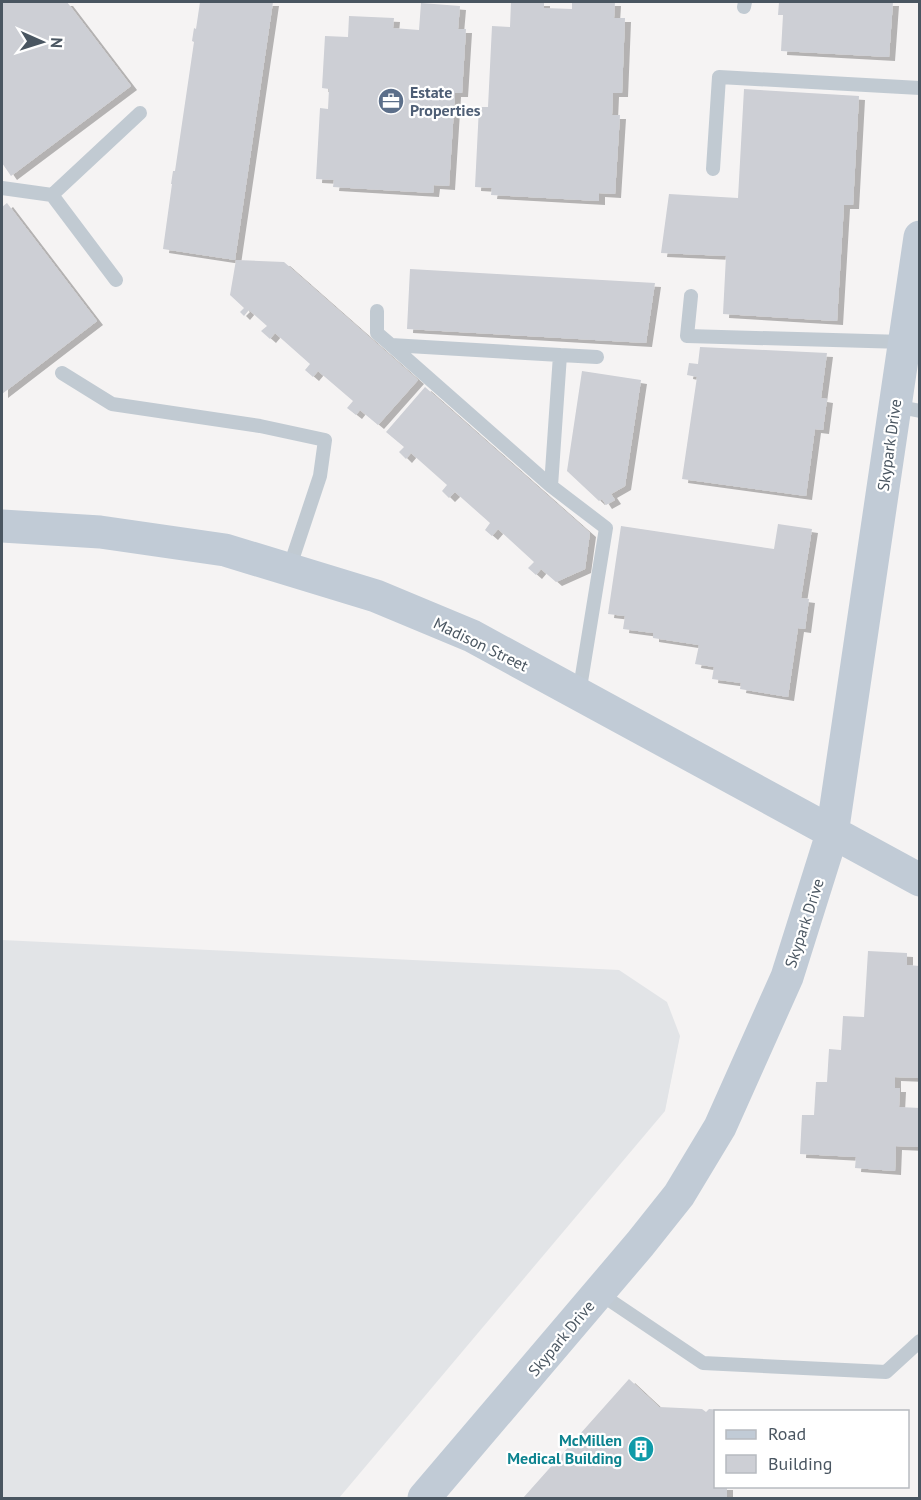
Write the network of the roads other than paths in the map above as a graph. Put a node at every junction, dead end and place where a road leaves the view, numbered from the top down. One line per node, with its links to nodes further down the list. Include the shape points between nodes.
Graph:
1 (920, 88): 3 (lane, via 719,77)
2 (140, 113): 5 (lane)
3 (713, 169)
4 (2, 188): 5 (lane)
5 (52, 195): 7 (lane)
6 (920, 237): 10 (main road, Skypark Drive)
7 (116, 280)
8 (691, 296): 10 (lane, via 687,336)
9 (378, 310): 11 (lane, via 377,333)
10 (904, 342): 15 (main road, Skypark Drive)
11 (391, 345): 12 (lane); 16 (lane)
12 (560, 355): 13 (lane); 16 (lane)
13 (597, 357)
14 (62, 373): 18 (lane, via 112,404 325,440 320,477)
15 (907, 408): 20 (main road, Skypark Drive)
16 (551, 486): 19 (lane, via 606,528)
17 (2, 526): 18 (main road, Madison Street, via 100,532 225,550)
18 (289, 568): 19 (main road, Madison Street, via 376,596 472,636)
19 (579, 694): 20 (main road, Madison Street)
20 (832, 834): 21 (main road, Madison Street); 22 (main road, Skypark Drive, via 787,977 720,1127 679,1195)
21 (920, 880)
22 (599, 1293): 23 (lane, via 703,1363 886,1372); 24 (main road, Skypark Drive)
23 (920, 1341)
24 (424, 1498)

